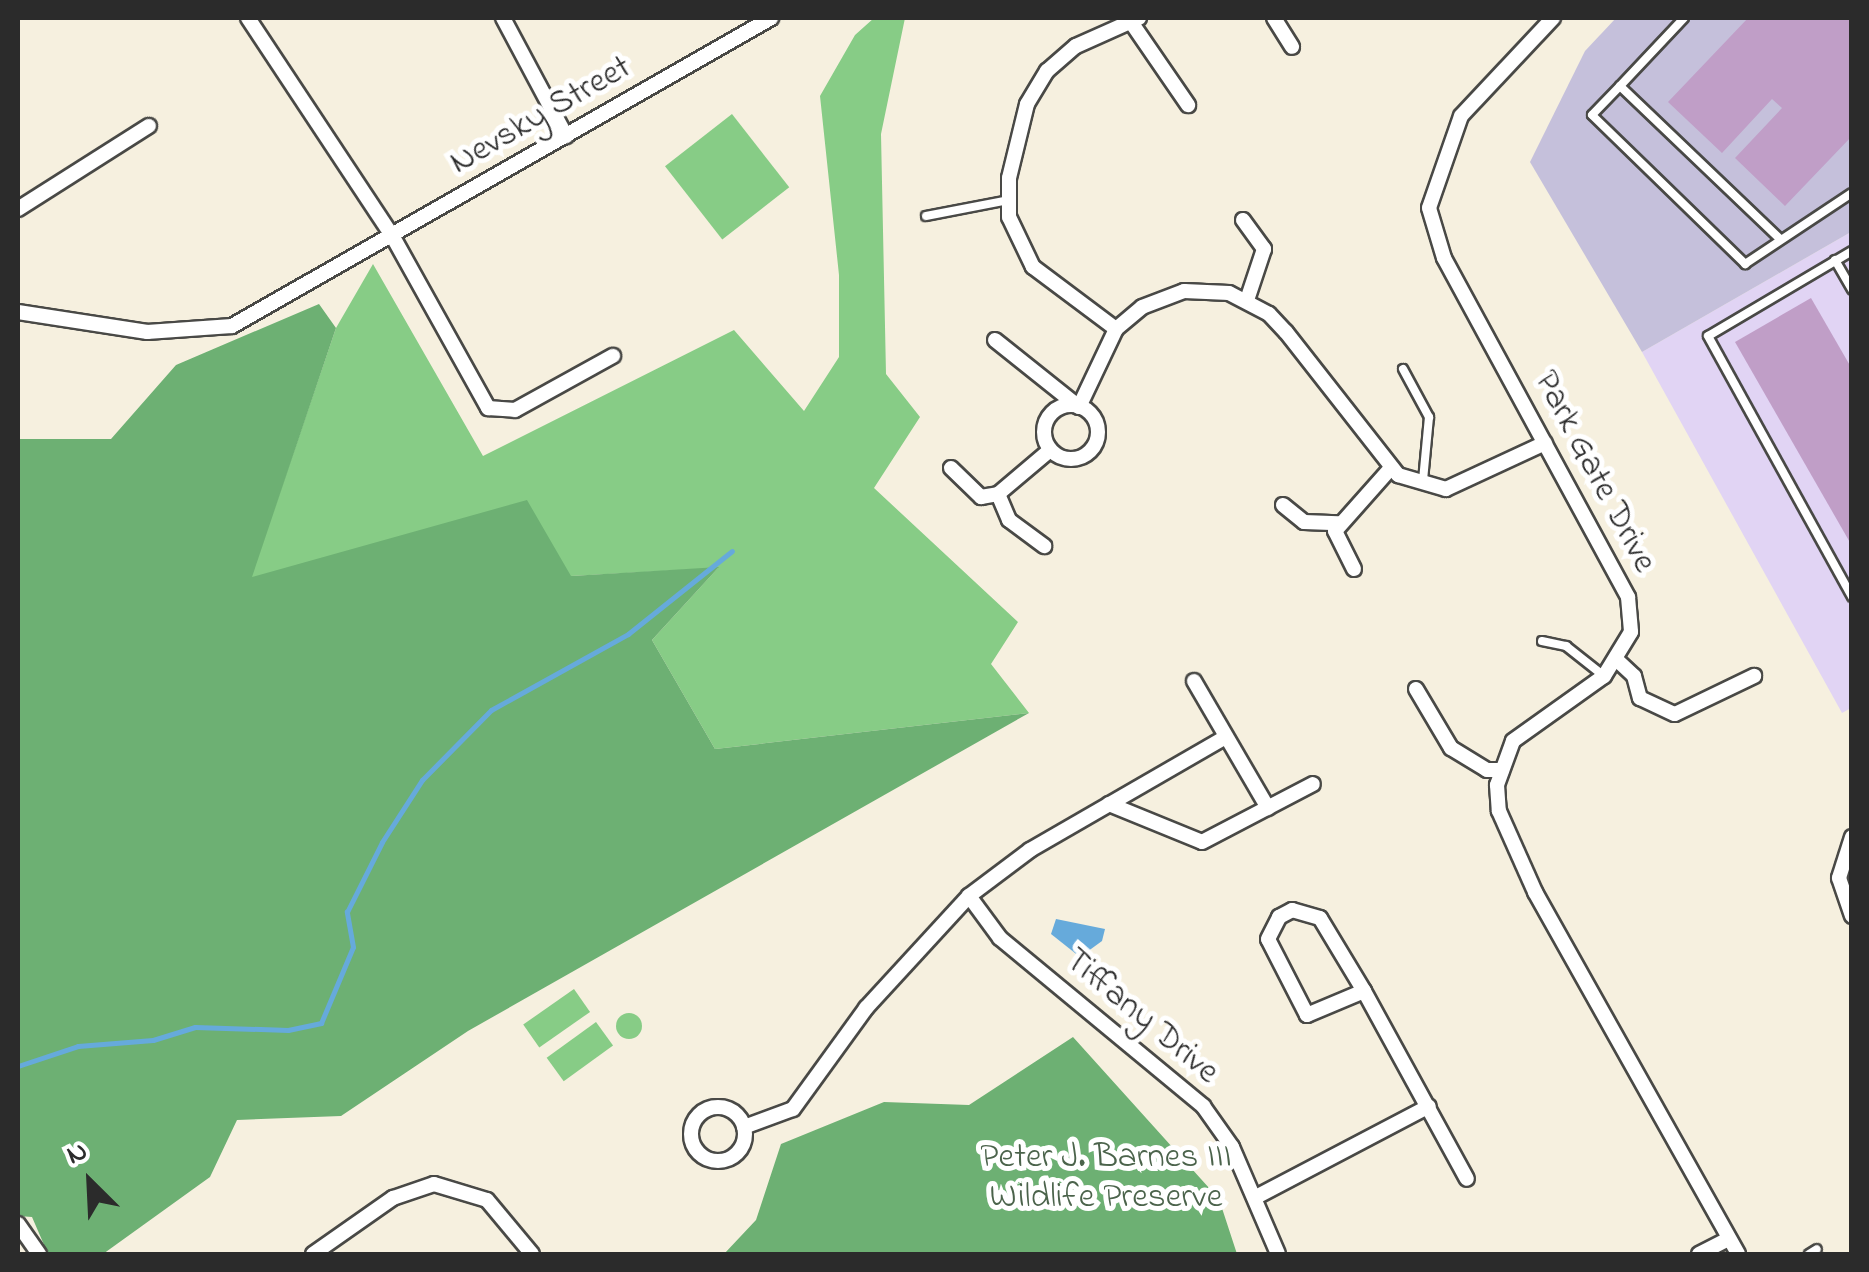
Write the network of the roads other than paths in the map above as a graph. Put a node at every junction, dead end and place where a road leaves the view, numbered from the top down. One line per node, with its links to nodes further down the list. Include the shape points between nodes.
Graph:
1 (248, 18): 19 (street)
2 (503, 18): 13 (street)
3 (770, 18): 8 (street, Nevsky Street)
4 (1274, 18): 9 (street)
5 (1552, 18): 31 (street, Park Gate Drive, via 1461,116 1429,208 1444,258)
6 (1684, 18): 10 (lane)
7 (1133, 19): 11 (street); 15 (street, via 1076,46 1039,82 1020,126)
8 (753, 22): 13 (street, Nevsky Street)
9 (1292, 48)
10 (1620, 86): 20 (lane); 20 (lane, via 1592,115 1745,264)
11 (1188, 105)
12 (148, 126): 16 (street)
13 (566, 136): 19 (street, Nevsky Street)
14 (1852, 193): 20 (lane)
15 (1009, 200): 17 (lane); 26 (street, via 1018,246 1033,267)
16 (18, 209)
17 (926, 216)
18 (1243, 220): 24 (street, via 1264,248)
19 (393, 237): 25 (street, Nevsky Street, via 232,326 147,332); 28 (street, via 494,412 521,407)
20 (1779, 238)
21 (1852, 251): 22 (lane)
22 (1836, 260): 23 (lane); 41 (lane, via 1708,336)
23 (1852, 289)
24 (1247, 300): 26 (street, via 1184,290 1142,306); 34 (street, via 1286,332)
25 (18, 312)
26 (1116, 329): 30 (street)
27 (994, 340): 30 (street)
28 (613, 356)
29 (1403, 369): 35 (lane, via 1429,417)
30 (1080, 407): 32 (street, via 1062,406 1048,417 1044,434); 32 (street, via 1097,425 1090,450 1066,458)
31 (1545, 443): 35 (street, via 1472,481 1446,489); 43 (street, Park Gate Drive, via 1628,596 1631,632)
32 (1050, 450): 36 (street)
33 (951, 468): 36 (street, via 981,497)
34 (1391, 468): 35 (street); 38 (street)
35 (1422, 485)
36 (998, 494): 39 (street, via 1008,520)
37 (1282, 505): 38 (street, via 1304,522)
38 (1338, 524): 40 (street, via 1336,541)
39 (1044, 546)
40 (1354, 569)
41 (1852, 596)
42 (1542, 641): 44 (lane, via 1566,646)
43 (1618, 661): 44 (street, Park Gate Drive); 45 (street, via 1634,676 1640,698 1675,714)
44 (1604, 676): 49 (street, Park Gate Drive, via 1528,725)
45 (1754, 676)
46 (1194, 681): 48 (street)
47 (1416, 688): 49 (street, via 1451,748 1486,770)
48 (1224, 738): 51 (street); 52 (street)
49 (1502, 770): 62 (street, via 1500,811 1536,892)
50 (1313, 784): 52 (street)
51 (1109, 804): 52 (street, via 1202,842); 54 (street)
52 (1268, 808)
53 (1852, 837): 55 (street, via 1838,878)
54 (969, 896): 58 (street, via 866,1008 792,1108); 60 (street, Tiffany Drive, via 1000,938 1203,1106)
55 (1852, 916)
56 (1364, 991): 56 (street, via 1320,918 1304,910 1279,918 1268,940 1306,1015); 57 (street)
57 (1429, 1106): 59 (street); 60 (street)
58 (744, 1128)
59 (1467, 1179)
60 (1256, 1197): 66 (street, Tiffany Drive)
61 (18, 1224): 63 (street)
62 (1728, 1240): 67 (street); 68 (street)
63 (39, 1254)
64 (312, 1254): 65 (street, via 393,1198 434,1184 488,1200)
65 (532, 1254)
66 (1278, 1254)
67 (1700, 1254)
68 (1738, 1254)

